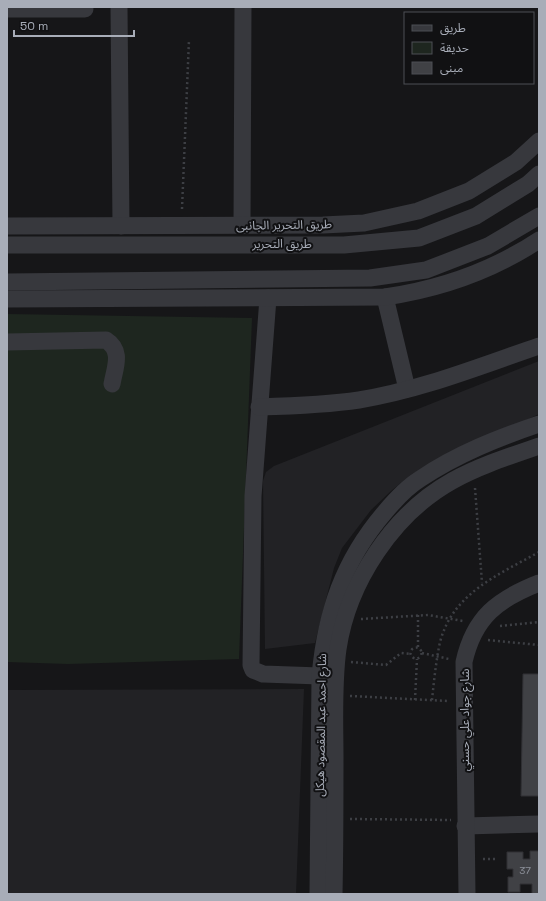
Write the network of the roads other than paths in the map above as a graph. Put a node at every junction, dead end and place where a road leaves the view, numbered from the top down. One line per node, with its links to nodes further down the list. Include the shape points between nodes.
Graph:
1 (119, 7): 11 (street)
2 (243, 7): 8 (street)
3 (7, 9): 4 (street)
4 (85, 9)
5 (539, 141): 9 (street, طريق التحرير الجانبى, via 516,162 469,191 418,211 364,223)
6 (539, 174): 13 (street, طريق التحرير, via 528,184 476,216 446,229 419,238)
7 (539, 216): 15 (street, via 488,246 426,270 370,278)
8 (242, 225): 9 (street, طريق التحرير الجانبى); 11 (street, طريق التحرير الجانبى)
9 (323, 225): 13 (street)
10 (7, 226): 11 (street, طريق التحرير الجانبى)
11 (121, 226)
12 (539, 240): 18 (street, via 498,264 470,276 412,293)
13 (344, 244): 14 (street, طريق التحرير)
14 (7, 245)
15 (300, 278): 16 (street); 17 (street)
16 (7, 282)
17 (319, 297): 18 (street); 19 (street)
18 (385, 297): 24 (street)
19 (268, 298): 20 (street); 25 (street)
20 (7, 299)
21 (7, 342): 23 (street, via 106,340 112,343 118,354)
22 (539, 346): 24 (street)
23 (112, 384)
24 (407, 389): 25 (street, via 324,405)
25 (259, 407): 31 (street, via 252,496 251,665 253,670 263,674)
26 (539, 424): 28 (street, شارع احمد عبد المقصود هيكل, via 477,447)
27 (539, 446): 29 (street, شارع احمد عبد المقصود هيكل, via 474,470)
28 (419, 479): 29 (street); 31 (street, شارع احمد عبد المقصود هيكل, via 390,506 355,552 330,612)
29 (431, 495): 35 (street, شارع احمد عبد المقصود هيكل, via 407,515 382,545 355,591 345,620 337,661)
30 (539, 583): 32 (street, شارع جواد علي حسني, via 501,601 476,630 464,662)
31 (320, 676): 34 (street, شارع احمد عبد المقصود هيكل)
32 (465, 823): 33 (street); 36 (street, شارع جواد علي حسني)
33 (539, 824)
34 (318, 894)
35 (334, 894)
36 (467, 894)

